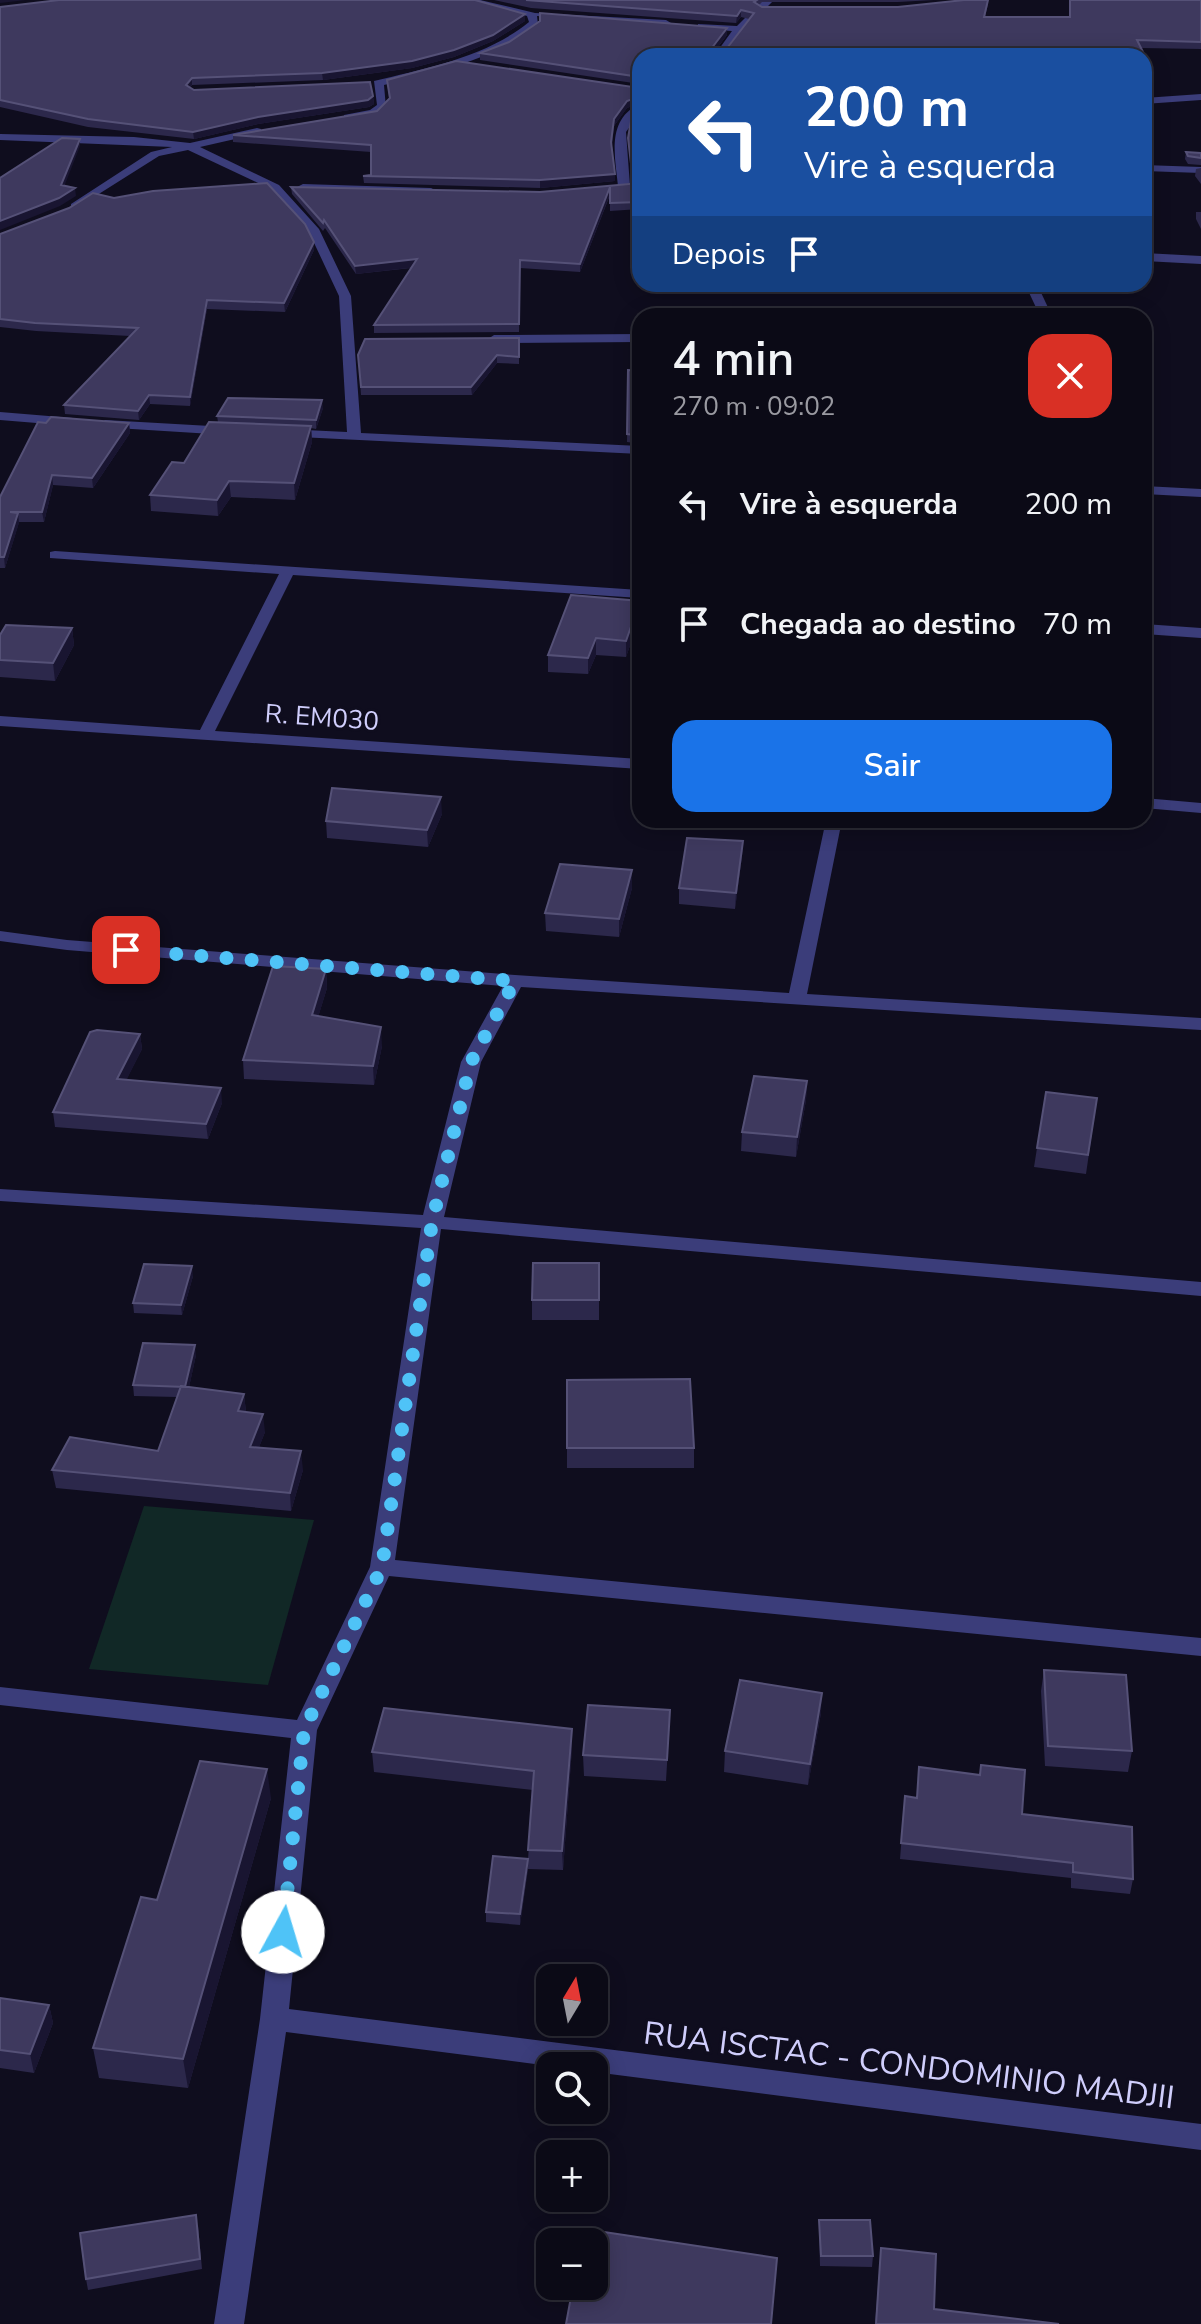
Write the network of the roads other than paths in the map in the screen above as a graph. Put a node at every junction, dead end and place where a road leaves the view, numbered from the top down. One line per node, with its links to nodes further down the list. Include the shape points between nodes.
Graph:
1 (467, 0): 3 (street)
2 (769, 5): 6 (street)
3 (531, 14): 4 (street); 8 (street, via 534,23 522,36)
4 (677, 24)
5 (692, 25): 6 (street)
6 (739, 29): 7 (street)
7 (725, 48)
8 (454, 62): 9 (street); 10 (street)
9 (479, 67)
10 (378, 83): 11 (street); 15 (street, via 382,106 373,113)
11 (362, 84)
12 (1201, 97): 13 (street)
13 (1152, 100)
14 (632, 113): 21 (street, via 622,121 619,133)
15 (330, 119)
16 (273, 128): 18 (street)
17 (0, 137): 18 (street)
18 (186, 145): 23 (street); 26 (street, via 155,154)
19 (1152, 168): 20 (street)
20 (1201, 170)
21 (624, 186): 22 (street); 24 (street)
22 (632, 186)
23 (275, 187): 25 (street); 31 (street, via 313,229 345,296)
24 (610, 188)
25 (444, 192)
26 (65, 211)
27 (1152, 257): 28 (street)
28 (1201, 260)
29 (632, 338): 30 (street)
30 (485, 339)
31 (346, 340): 32 (street); 36 (street)
32 (362, 340)
33 (0, 416): 34 (street)
34 (247, 431)
35 (262, 432): 36 (street)
36 (354, 436): 37 (street)
37 (632, 450)
38 (1152, 490): 39 (street)
39 (1201, 493)
40 (55, 555): 41 (street)
41 (288, 571): 42 (street); 46 (street)
42 (632, 593)
43 (1152, 630): 44 (street)
44 (1201, 633)
45 (0, 721): 46 (street, R. EM030)
46 (205, 735): 47 (street, R. EM030)
47 (632, 763)
48 (1152, 804): 49 (street)
49 (1201, 808)
50 (832, 828): 53 (street)
51 (0, 936): 52 (street)
52 (515, 981): 53 (street); 56 (street, via 471,1062)
53 (797, 997): 54 (street)
54 (1201, 1024)
55 (0, 1195): 56 (street)
56 (432, 1222): 57 (street); 58 (street)
57 (1201, 1289)
58 (382, 1567): 59 (street); 61 (street)
59 (1201, 1647)
60 (0, 1696): 61 (street)
61 (304, 1730): 62 (street)
62 (274, 2019): 63 (street, RUA ISCTAC - CONDOMINIO MADJII); 64 (street)
63 (1201, 2137)
64 (229, 2324)

